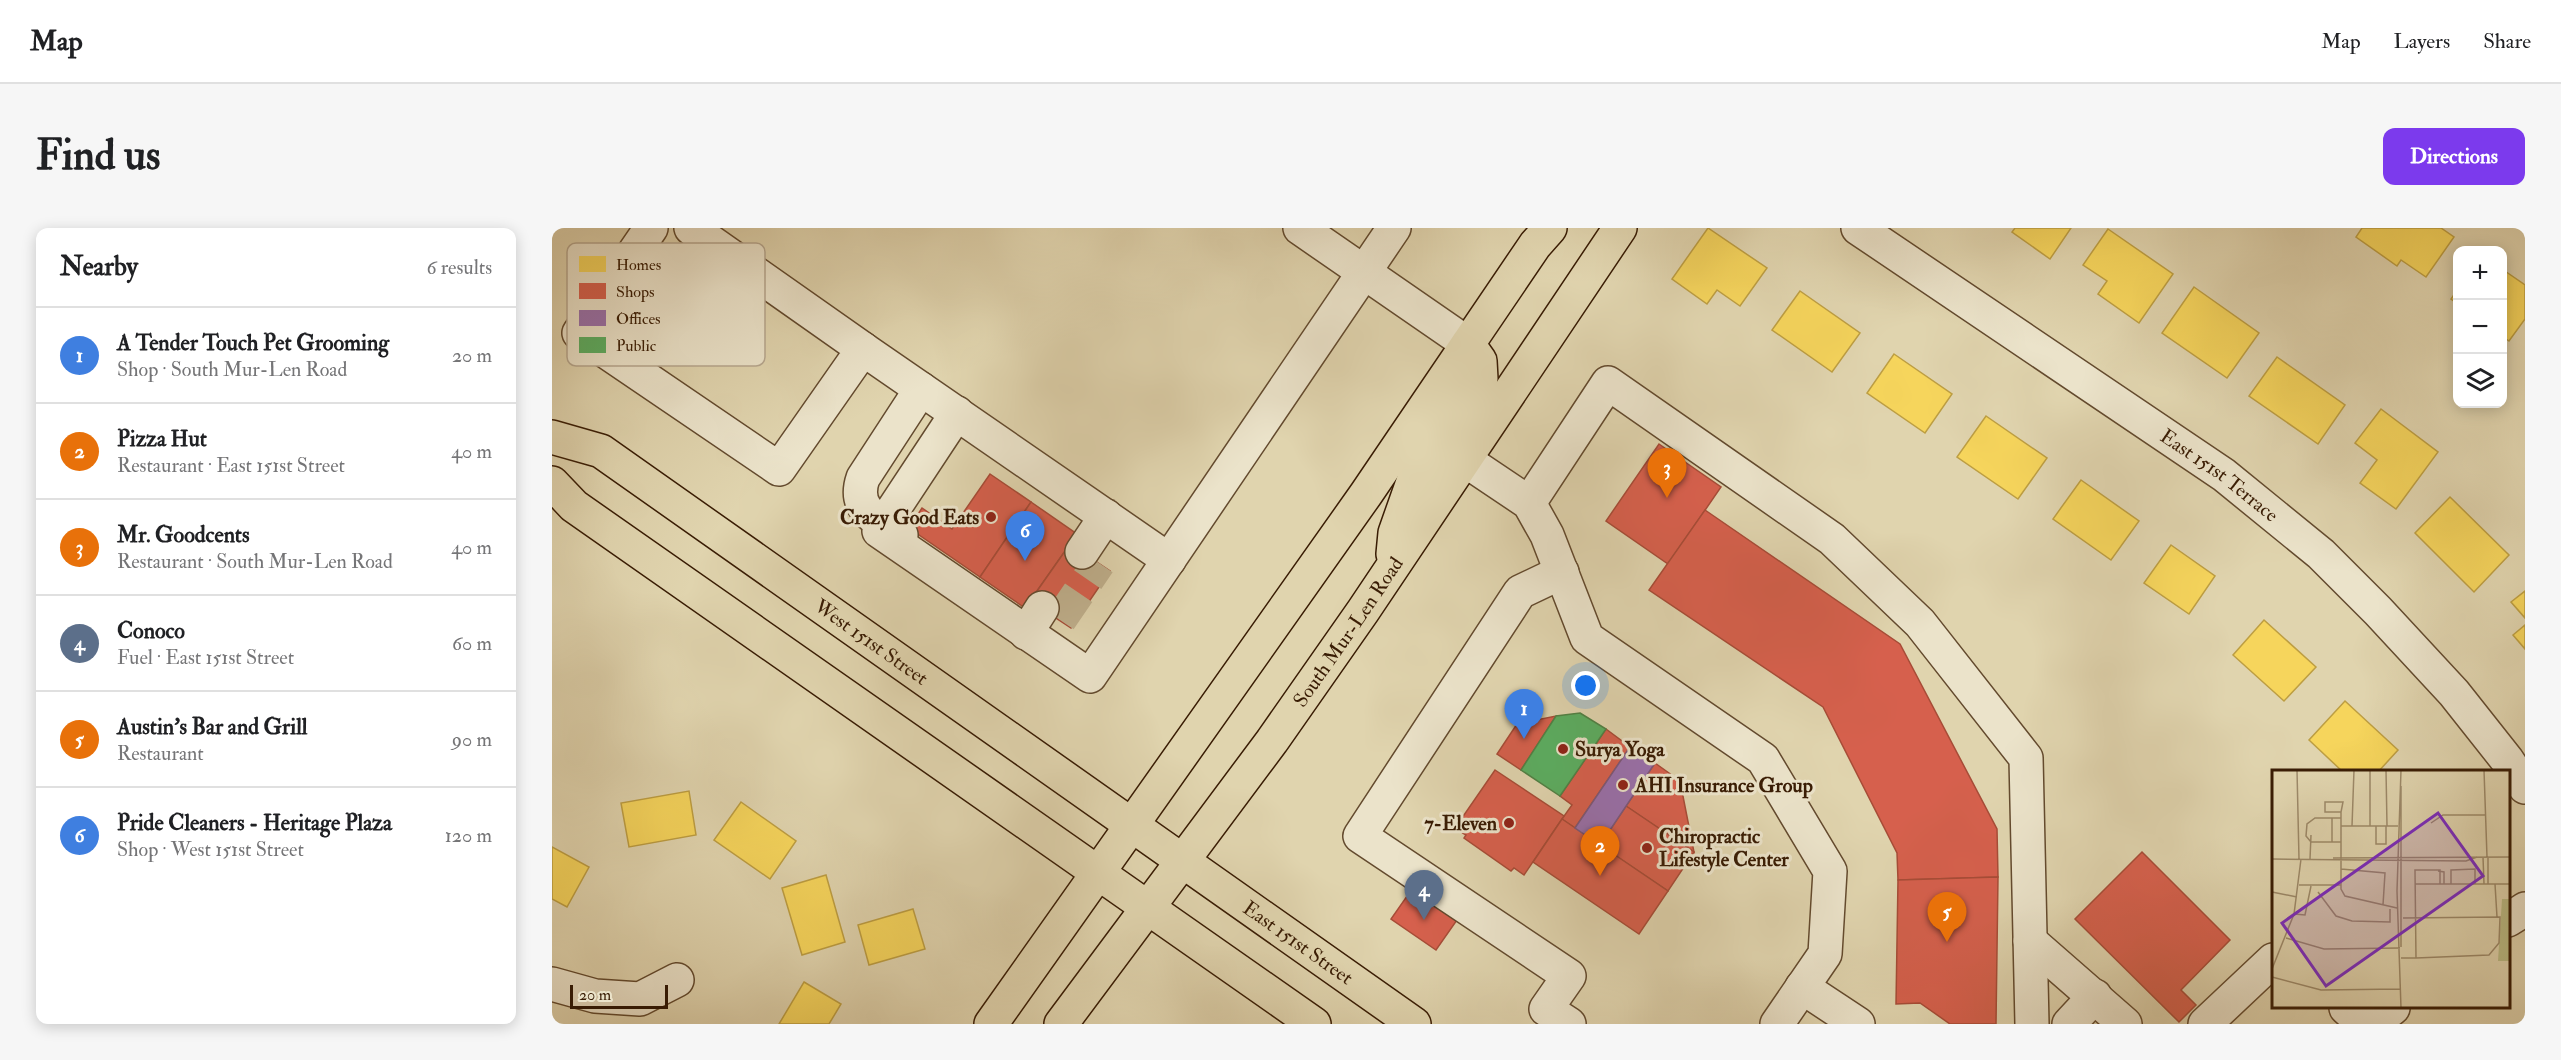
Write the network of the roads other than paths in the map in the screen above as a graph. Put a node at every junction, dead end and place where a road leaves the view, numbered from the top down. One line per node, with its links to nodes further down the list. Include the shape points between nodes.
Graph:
1 (651, 228): 8 (street)
2 (692, 228): 9 (street)
3 (1300, 228): 10 (street)
4 (1394, 228): 10 (street)
5 (1550, 228): 12 (main road, via 1535,244)
6 (1620, 228): 18 (main road, South Mur-Len Road)
7 (1858, 228): 27 (street, East 151st Terrace, via 2224,475 2321,554 2454,693)
8 (641, 243)
9 (713, 243)
10 (1363, 272): 12 (street); 24 (street)
11 (765, 280): 13 (street)
12 (1468, 344): 25 (main road, via 1480,361 1481,379 1414,479 1395,533); 28 (main road)
13 (863, 349): 14 (street, via 779,469); 15 (street)
14 (628, 366)
15 (921, 389): 16 (street); 22 (street, via 859,490 867,512)
16 (957, 413): 21 (street); 22 (street)
17 (552, 437): 28 (main road, West 151st Street, via 601,451)
18 (1465, 460): 20 (street); 25 (main road, South Mur-Len Road)
19 (552, 483): 30 (main road, via 584,513)
20 (1529, 503): 26 (street, via 1548,535); 34 (street, via 1608,383 1832,539 1920,623 2026,758)
21 (1114, 522): 23 (street); 24 (street)
22 (884, 524): 24 (street, via 976,587 993,602 996,612 1043,627 1090,676)
23 (1090, 558)
24 (1169, 560)
25 (1392, 569): 29 (main road, South Mur-Len Road)
26 (1562, 572): 38 (street, via 1587,638 1763,759 1830,871 1825,954); 46 (street, via 1520,592 1360,836 1569,976 1546,1008)
27 (2525, 787)
28 (1132, 826): 29 (main road, West 151st Street); 30 (main road)
29 (1183, 862): 31 (main road, South Mur-Len Road); 45 (main road, East 151st Street)
30 (1098, 872): 31 (main road); 42 (main road)
31 (1147, 907): 43 (main road, South Mur-Len Road); 44 (main road)
32 (2525, 909): 33 (street)
33 (2510, 919)
34 (2030, 941): 39 (street); 49 (street)
35 (2272, 961): 52 (street)
36 (677, 980): 37 (street, via 640,999 595,996)
37 (552, 984)
38 (1802, 987): 47 (street); 48 (street)
39 (2095, 996): 50 (street); 51 (street)
40 (2347, 1009): 53 (street)
41 (2392, 1009): 54 (street)
42 (991, 1024)
43 (1061, 1024)
44 (1314, 1024)
45 (1414, 1024)
46 (1569, 1024)
47 (1777, 1024)
48 (1858, 1024)
49 (2032, 1024)
50 (2069, 1024)
51 (2125, 1024)
52 (2205, 1024)
53 (2364, 1024)
54 (2372, 1024)

